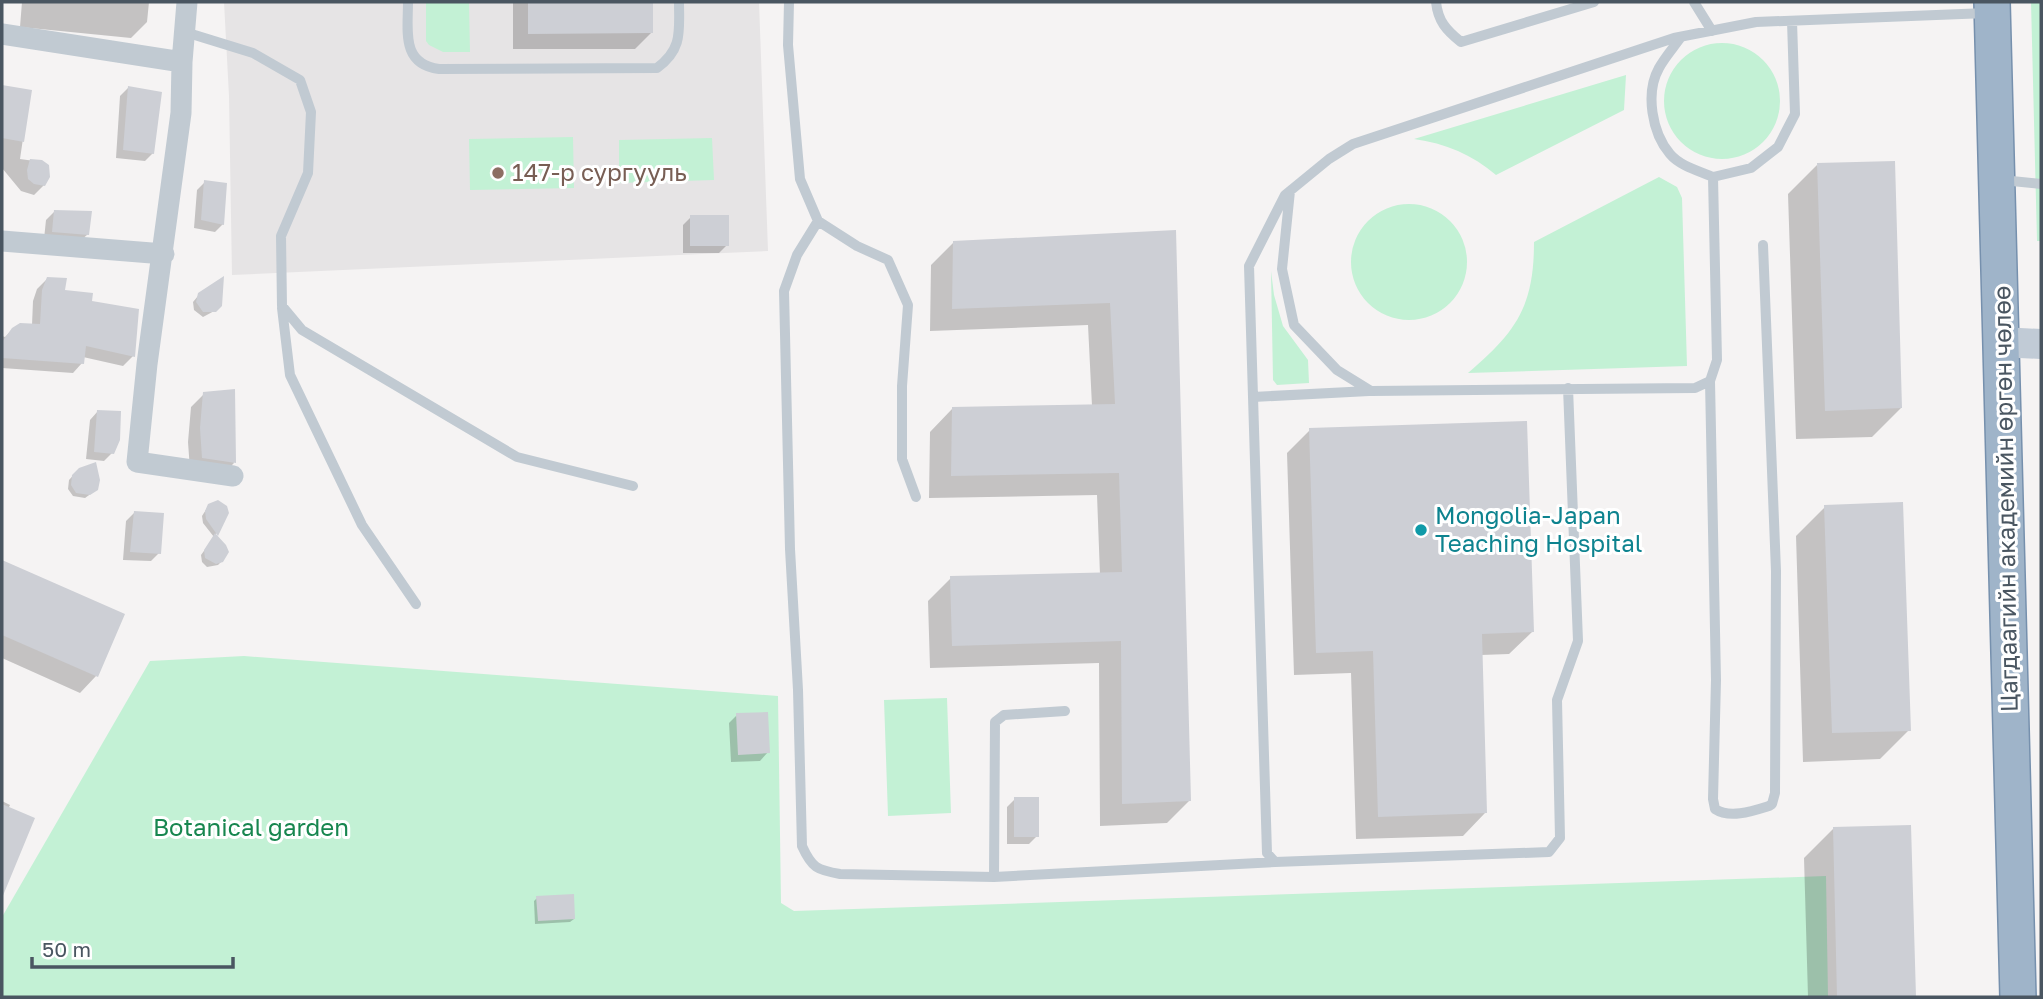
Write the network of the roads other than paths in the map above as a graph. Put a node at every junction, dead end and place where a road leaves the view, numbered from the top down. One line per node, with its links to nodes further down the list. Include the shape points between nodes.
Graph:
1 (187, 2): 11 (street)
2 (408, 2): 3 (lane, via 409,44 419,61 435,69 480,69 657,68 678,44)
3 (679, 2)
4 (789, 2): 19 (lane, via 788,45 800,179)
5 (1436, 2): 6 (lane, via 1438,17 1461,42)
6 (1594, 2)
7 (1694, 2): 10 (lane)
8 (1993, 7): 9 (lane); 16 (highway, Цагдаагийн академийн өргөн чөлөө)
9 (1792, 21): 10 (lane); 15 (lane, via 1795,114 1778,147 1751,168)
10 (1712, 31): 13 (lane)
11 (185, 32): 14 (street); 23 (lane, via 253,53 300,79 311,112 308,173 281,236)
12 (2, 34): 14 (street)
13 (1681, 37): 15 (lane, via 1657,70 1651,106 1656,133 1671,156); 18 (lane, via 1353,144)
14 (183, 62): 22 (street)
15 (1713, 177): 26 (lane, via 1717,360)
16 (1998, 180): 17 (lane); 24 (highway, Цагдаагийн академийн өргөн чөлөө)
17 (2041, 184)
18 (1290, 191): 28 (lane, via 1282,269 1294,325 1337,370); 29 (lane, via 1249,266)
19 (818, 221): 32 (lane, via 888,260 908,305 902,459); 36 (lane, via 797,255 783,291 802,846 809,862 821,871)
20 (2, 241): 22 (street)
21 (1763, 244): 26 (lane, via 1776,571 1775,793 1769,806 1746,813 1722,813 1715,809 1713,799 1716,680)
22 (163, 254): 30 (street, via 137,462)
23 (282, 306): 31 (lane, via 302,330 517,457); 33 (lane, via 290,375 362,525)
24 (2001, 342): 25 (main road); 37 (highway, Цагдаагийн академийн өргөн чөлөө)
25 (2041, 344)
26 (1710, 381): 27 (lane, via 1695,388)
27 (1567, 388): 28 (lane); 35 (lane, via 1578,641 1557,700 1560,838 1549,852)
28 (1371, 391): 29 (lane)
29 (1253, 397): 35 (lane, via 1267,853)
30 (233, 476)
31 (633, 486)
32 (916, 497)
33 (416, 604)
34 (1065, 711): 36 (lane, via 1004,715 995,723)
35 (1275, 862): 36 (lane)
36 (994, 877)
37 (2018, 997)

